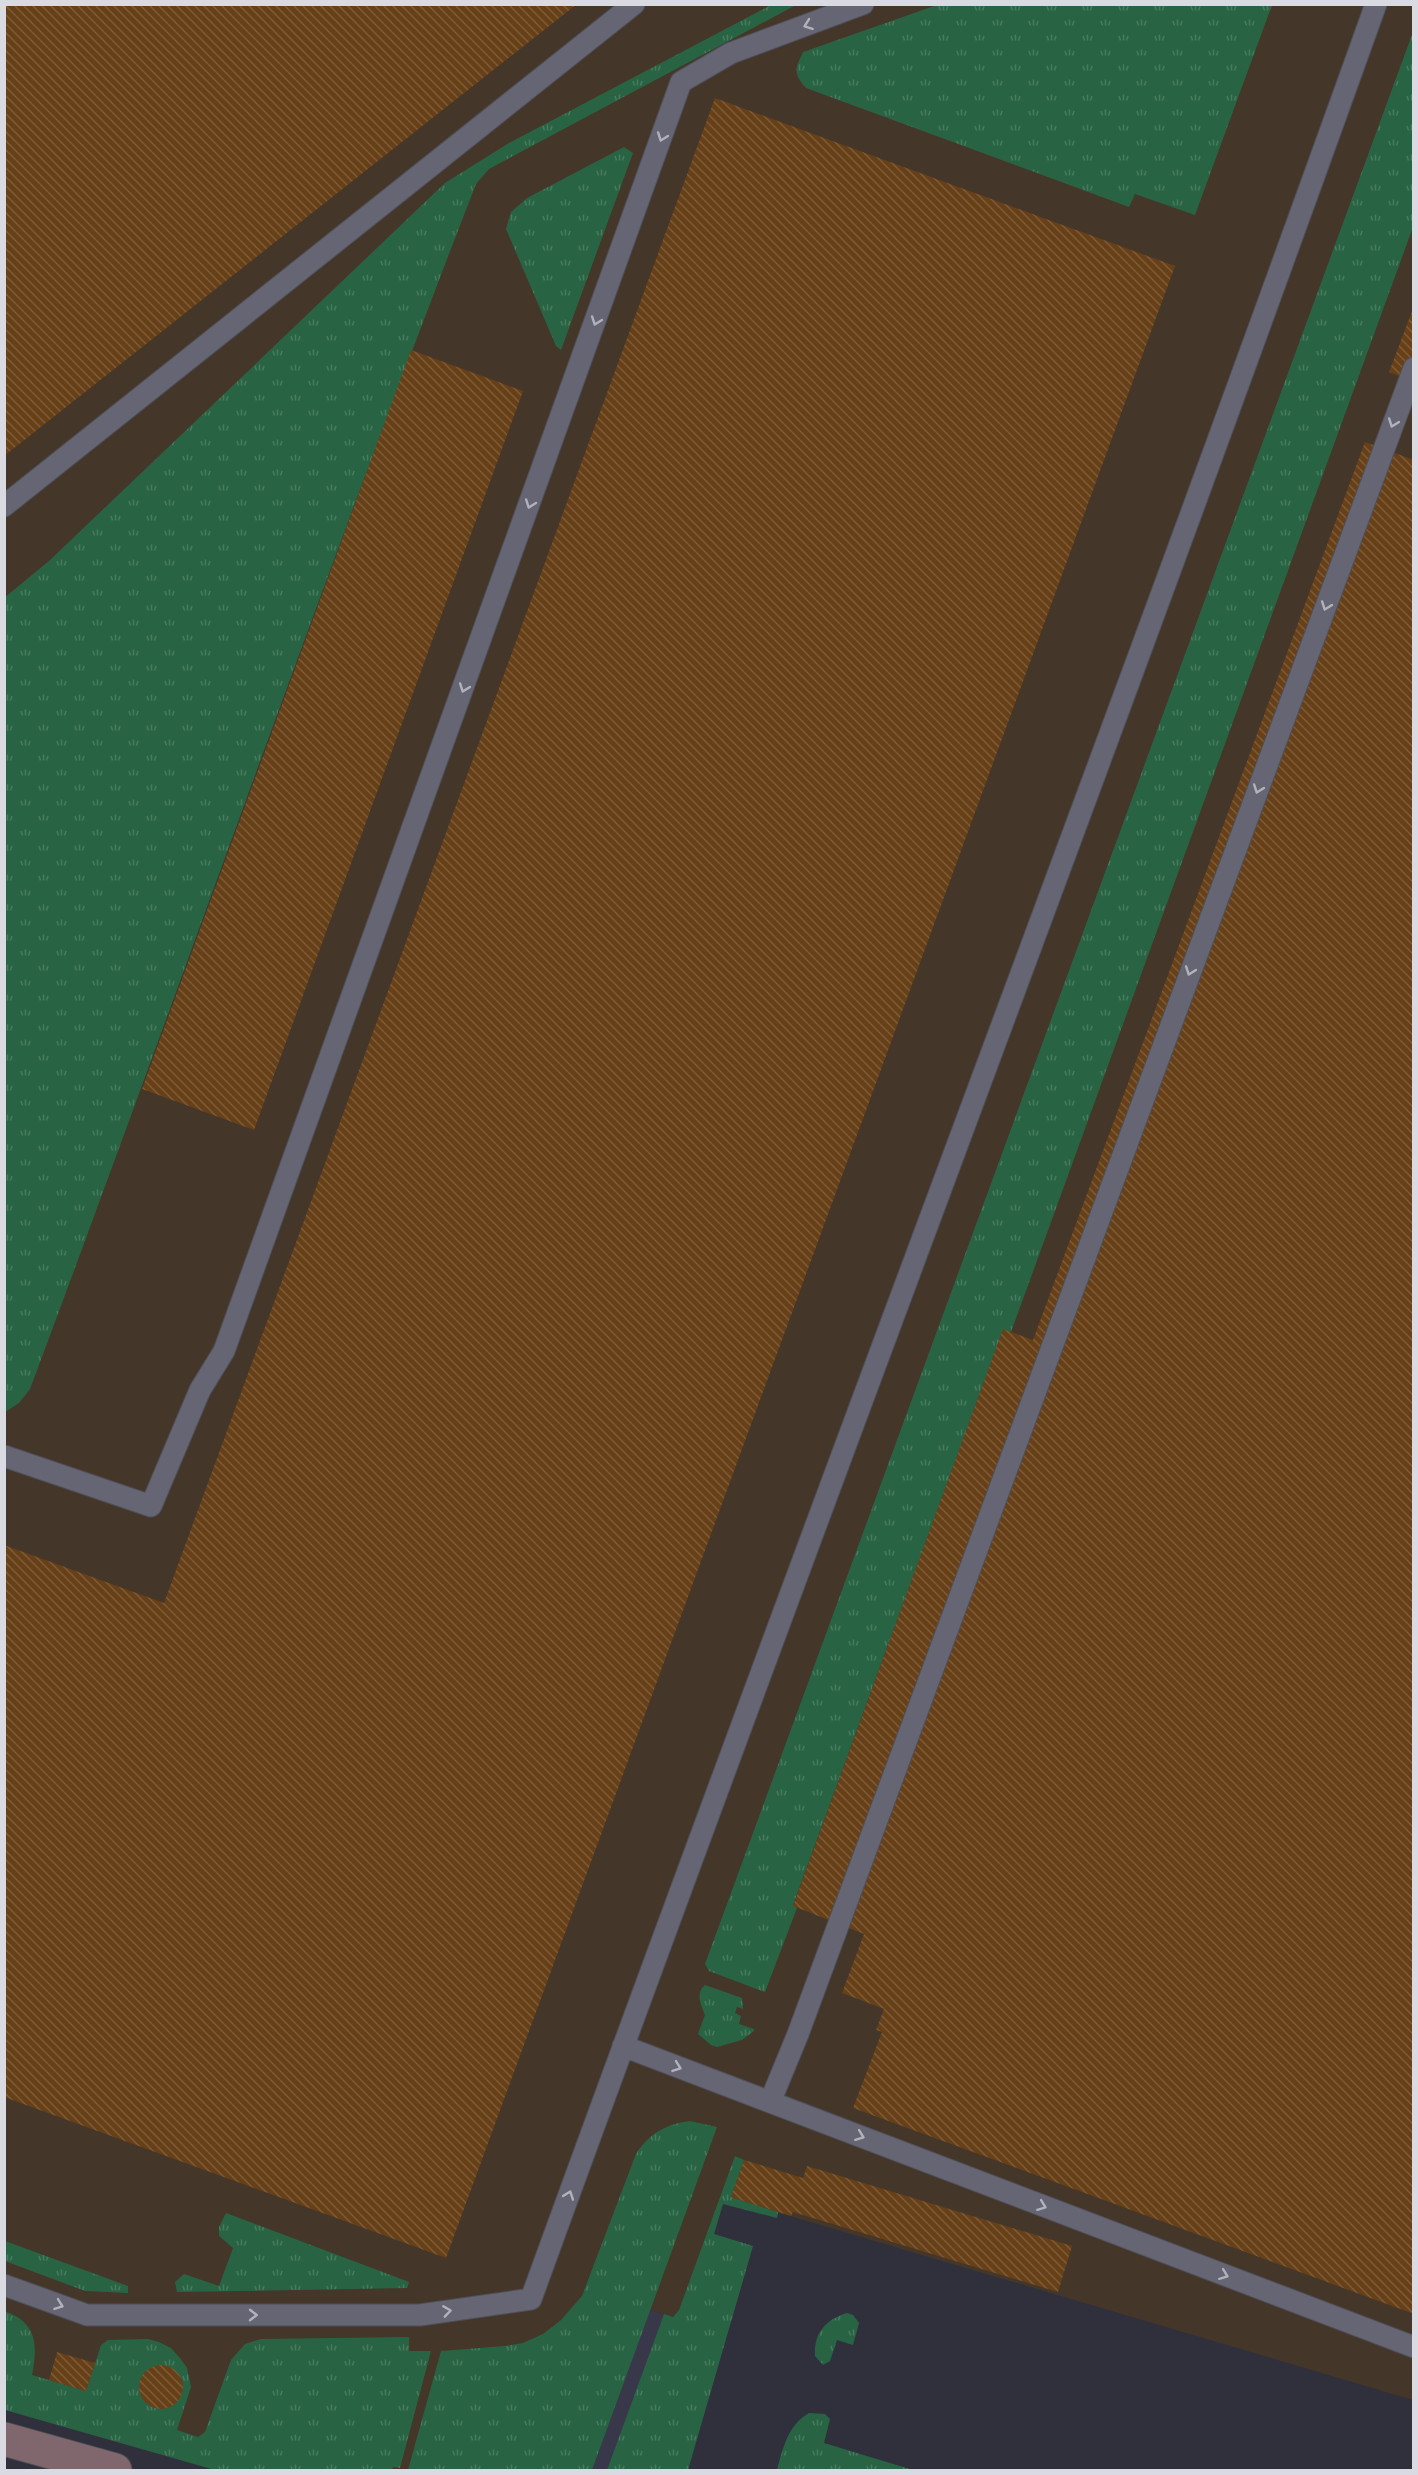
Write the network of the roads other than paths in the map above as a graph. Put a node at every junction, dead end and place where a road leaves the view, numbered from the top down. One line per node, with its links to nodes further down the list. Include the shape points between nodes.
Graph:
1 (634, 4): 5 (lane)
2 (863, 4): 6 (lane, one-way to 6, via 731,53 681,82 224,1350 201,1390 151,1506)
3 (1376, 4): 7 (lane, via 1077,826)
4 (1413, 368): 8 (lane, one-way to 8)
5 (4, 506)
6 (4, 1456)
7 (623, 2046): 8 (lane, one-way to 8); 9 (lane, one-way to 7, via 87,2315 420,2315 531,2299)
8 (770, 2102): 10 (lane, one-way to 10)
9 (4, 2285)
10 (1413, 2347)
11 (4, 2439): 12 (street)
12 (115, 2470)

